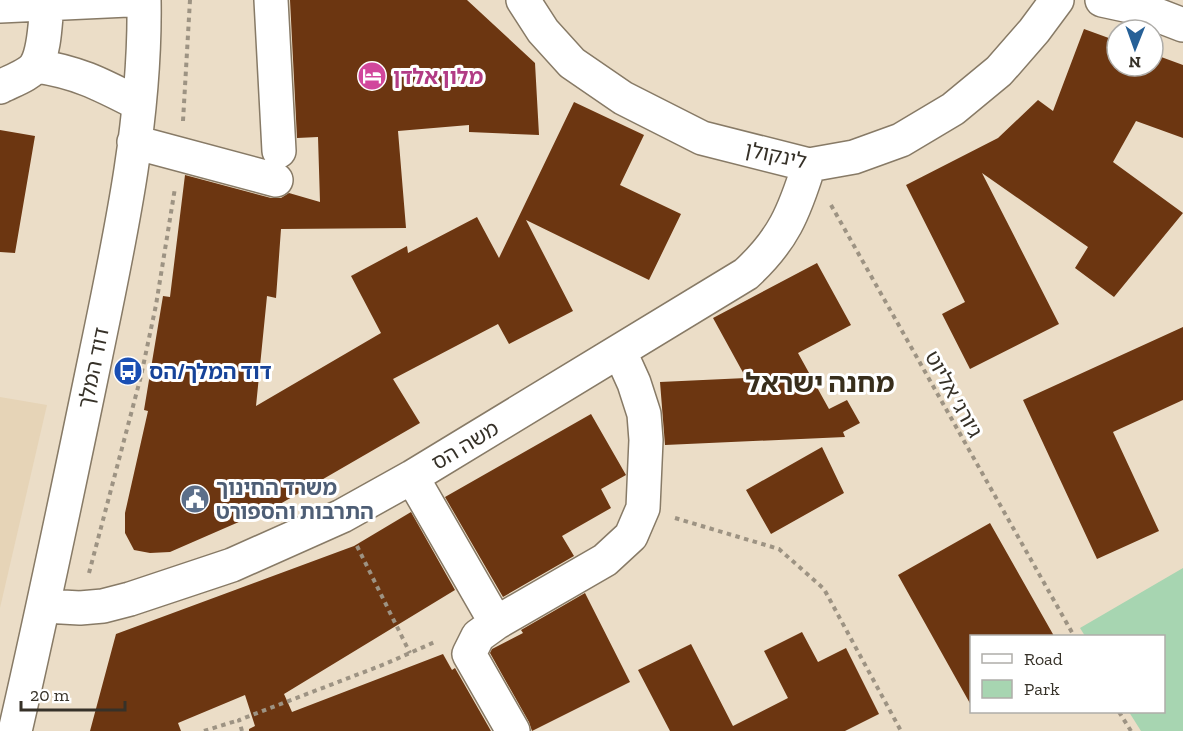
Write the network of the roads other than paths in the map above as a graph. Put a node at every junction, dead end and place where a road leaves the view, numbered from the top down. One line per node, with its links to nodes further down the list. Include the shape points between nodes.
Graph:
1 (128, 0): 7 (street)
2 (144, 0): 12 (street, דוד המלך)
3 (271, 0): 13 (street, via 277,166 180,154)
4 (523, 0): 14 (street, לינקולן, via 543,31 572,63 623,98 702,138)
5 (1057, 0): 14 (street, לינקולן, via 999,71 953,109 901,140 854,158)
6 (1101, 0): 9 (street, via 1139,8)
7 (47, 5): 8 (street); 10 (street)
8 (0, 6)
9 (1183, 25)
10 (36, 66): 11 (street); 12 (street, via 87,78)
11 (0, 87)
12 (139, 104): 13 (street, דוד המלך)
13 (134, 142): 17 (street, דוד המלך, via 112,276)
14 (809, 165): 15 (street, משה הס, via 784,231 766,256 746,274)
15 (620, 352): 16 (street, משה הס); 18 (street, via 644,414 646,440 643,508 631,536 605,560)
16 (412, 477): 17 (street, משה הס, via 342,516 232,565 103,606); 18 (street)
17 (45, 606): 19 (street, דוד המלך)
18 (487, 630): 20 (street, via 469,654)
19 (15, 731)
20 (513, 731)

